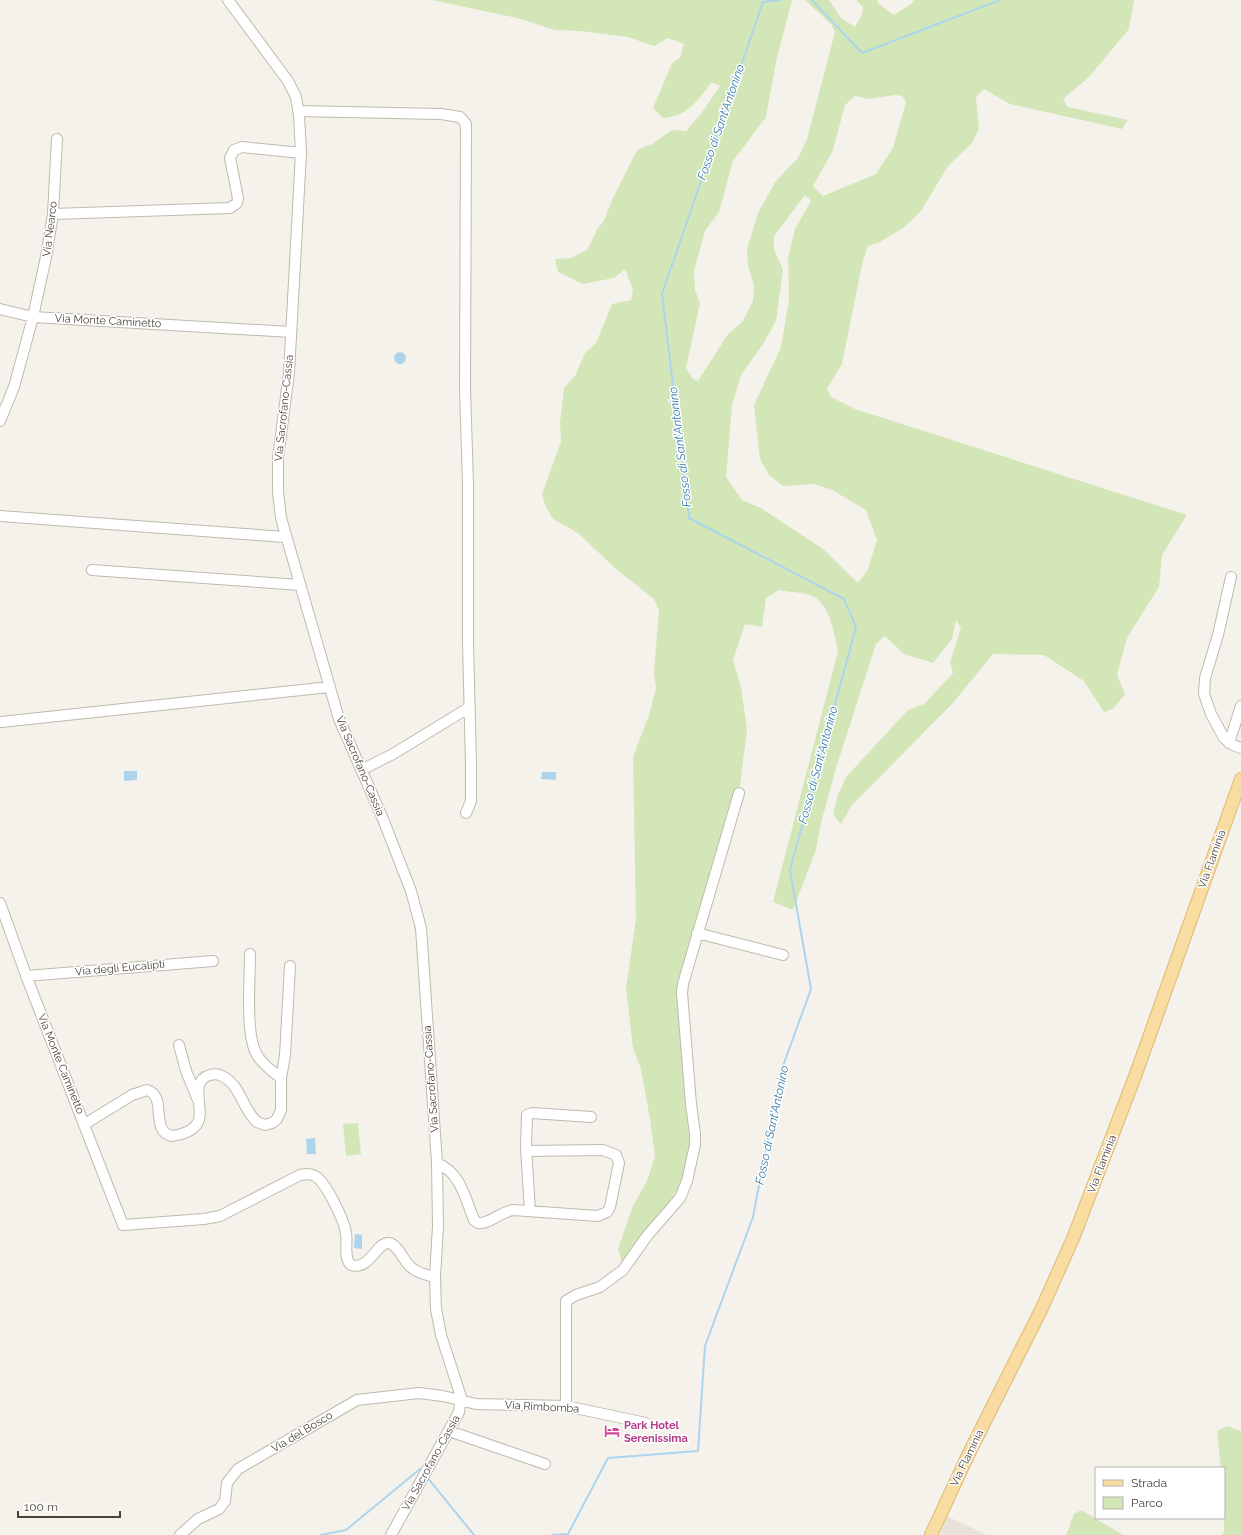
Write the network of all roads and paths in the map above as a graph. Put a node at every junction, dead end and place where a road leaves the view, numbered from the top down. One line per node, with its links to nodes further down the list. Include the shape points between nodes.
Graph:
1 (228, 0): 2 (street, Via Sacrofano-Cassia, via 288,81 296,97)
2 (298, 111): 4 (street, Via Sacrofano-Cassia); 17 (street, via 441,114 460,117 466,124 465,390)
3 (57, 139): 5 (street, Via Nearco)
4 (301, 153): 5 (street, via 242,147 234,150 230,158 238,198 230,208); 8 (street, Via Sacrofano-Cassia)
5 (53, 214): 7 (street, Via Nearco)
6 (0, 309): 7 (street, Via Monte Caminetto)
7 (33, 317): 8 (street, Via Monte Caminetto); 9 (street, via 14,387)
8 (291, 332): 11 (street, Via Sacrofano-Cassia, via 288,384 278,458 278,492)
9 (0, 421)
10 (0, 516): 11 (street)
11 (285, 537): 14 (street, Via Sacrofano-Cassia)
12 (92, 570): 14 (street)
13 (1231, 577): 19 (street, via 1204,688 1210,714)
14 (300, 586): 15 (street, Via Sacrofano-Cassia)
15 (330, 687): 18 (street); 21 (street, Via Sacrofano-Cassia, via 341,724)
16 (1241, 706): 19 (street)
17 (470, 707): 21 (street, via 393,754); 24 (street, via 471,801)
18 (1, 722)
19 (1229, 743): 20 (street)
20 (1241, 748)
21 (361, 770): 38 (street, Via Sacrofano-Cassia, via 411,891 421,928)
22 (1241, 779): 48 (main road, Via Flaminia, via 1137,1071 1074,1236 1039,1314)
23 (739, 793): 26 (street)
24 (466, 813)
25 (0, 903): 31 (street, Via Monte Caminetto)
26 (698, 933): 28 (street); 42 (street, via 682,993 696,1145 687,1181 680,1198 647,1236 623,1270 600,1287 566,1301)
27 (250, 954): 33 (street, via 250,1029 253,1047 261,1061)
28 (783, 955)
29 (213, 961): 31 (street, Via degli Eucalipti)
30 (290, 966): 33 (street, via 285,1055)
31 (26, 976): 36 (street, Via Monte Caminetto)
32 (179, 1045): 34 (street)
33 (281, 1078): 34 (street, via 281,1110 277,1119 269,1124 254,1120 236,1089 219,1075 204,1078 200,1084)
34 (198, 1100): 36 (street, via 199,1122 179,1135 169,1136 162,1130 156,1100 152,1092 146,1090)
35 (590, 1117): 37 (street, via 529,1113 526,1118)
36 (85, 1124): 40 (street, Via Monte Caminetto, via 123,1225 220,1216 300,1175 308,1174 315,1176 322,1183 344,1224 347,1240 346,1258 351,1265 364,1264 384,1244 390,1243 412,1269)
37 (526, 1151): 39 (street); 39 (street, via 603,1150 616,1155 619,1163 610,1207 603,1214 598,1216)
38 (437, 1163): 39 (street, via 453,1173 478,1223 486,1223 506,1211); 40 (street, Via Sacrofano-Cassia, via 438,1226)
39 (530, 1211)
40 (435, 1277): 41 (street, Via Sacrofano-Cassia, via 438,1321)
41 (462, 1400): 42 (street, Via Rimbomba, via 476,1404); 44 (street, Via Sacrofano-Cassia, via 461,1408); 46 (street, Via del Bosco, via 419,1393 356,1400 238,1470 229,1480 225,1501 219,1509 198,1519)
42 (566, 1406): 43 (street, Via Rimbomba)
43 (646, 1423)
44 (449, 1431): 45 (street); 47 (street, Via Sacrofano-Cassia)
45 (545, 1464)
46 (180, 1535)
47 (391, 1535)
48 (931, 1535)

